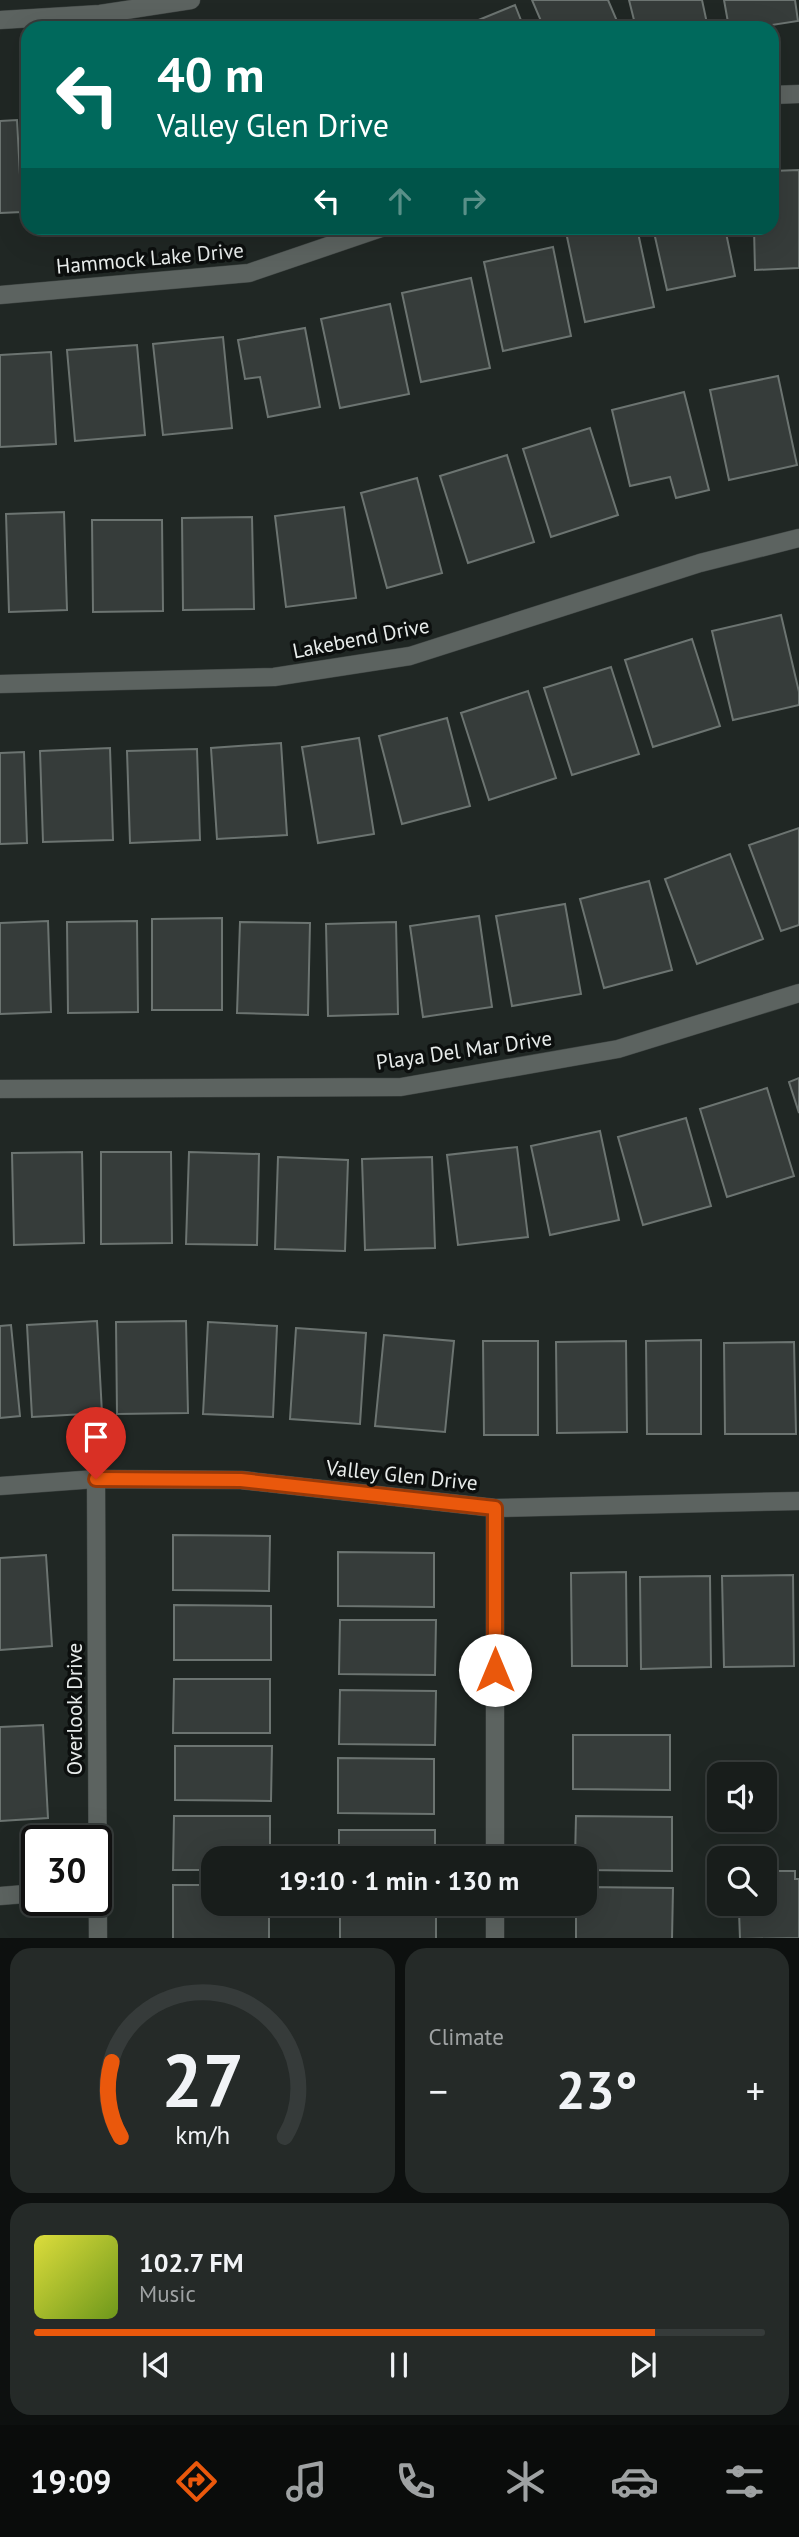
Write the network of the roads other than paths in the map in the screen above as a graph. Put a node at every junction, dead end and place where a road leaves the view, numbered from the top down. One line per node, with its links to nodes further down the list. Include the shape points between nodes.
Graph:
1 (191, 0): 2 (street, via 100,14)
2 (0, 20)
3 (799, 94): 4 (street)
4 (779, 95)
5 (360, 235): 6 (street, Hammock Lake Drive, via 249,273)
6 (0, 295)
7 (799, 538): 8 (street, Lakebend Drive, via 700,563 410,656 274,677)
8 (0, 684)
9 (799, 993): 10 (street, Playa Del Mar Drive, via 618,1049 401,1087)
10 (0, 1089)
11 (96, 1479): 12 (street, Valley Glen Drive); 14 (street, Valley Glen Drive, via 241,1480); 15 (street, Overlook Drive)
12 (0, 1486)
13 (799, 1501): 14 (street, Valley Glen Drive)
14 (495, 1508): 16 (street)
15 (97, 1825)
16 (495, 1846)
17 (21, 1895): 18 (street)
18 (0, 1896)
19 (98, 1916): 21 (street, Overlook Drive)
20 (495, 1916): 22 (street)
21 (98, 1938)
22 (495, 1938)

